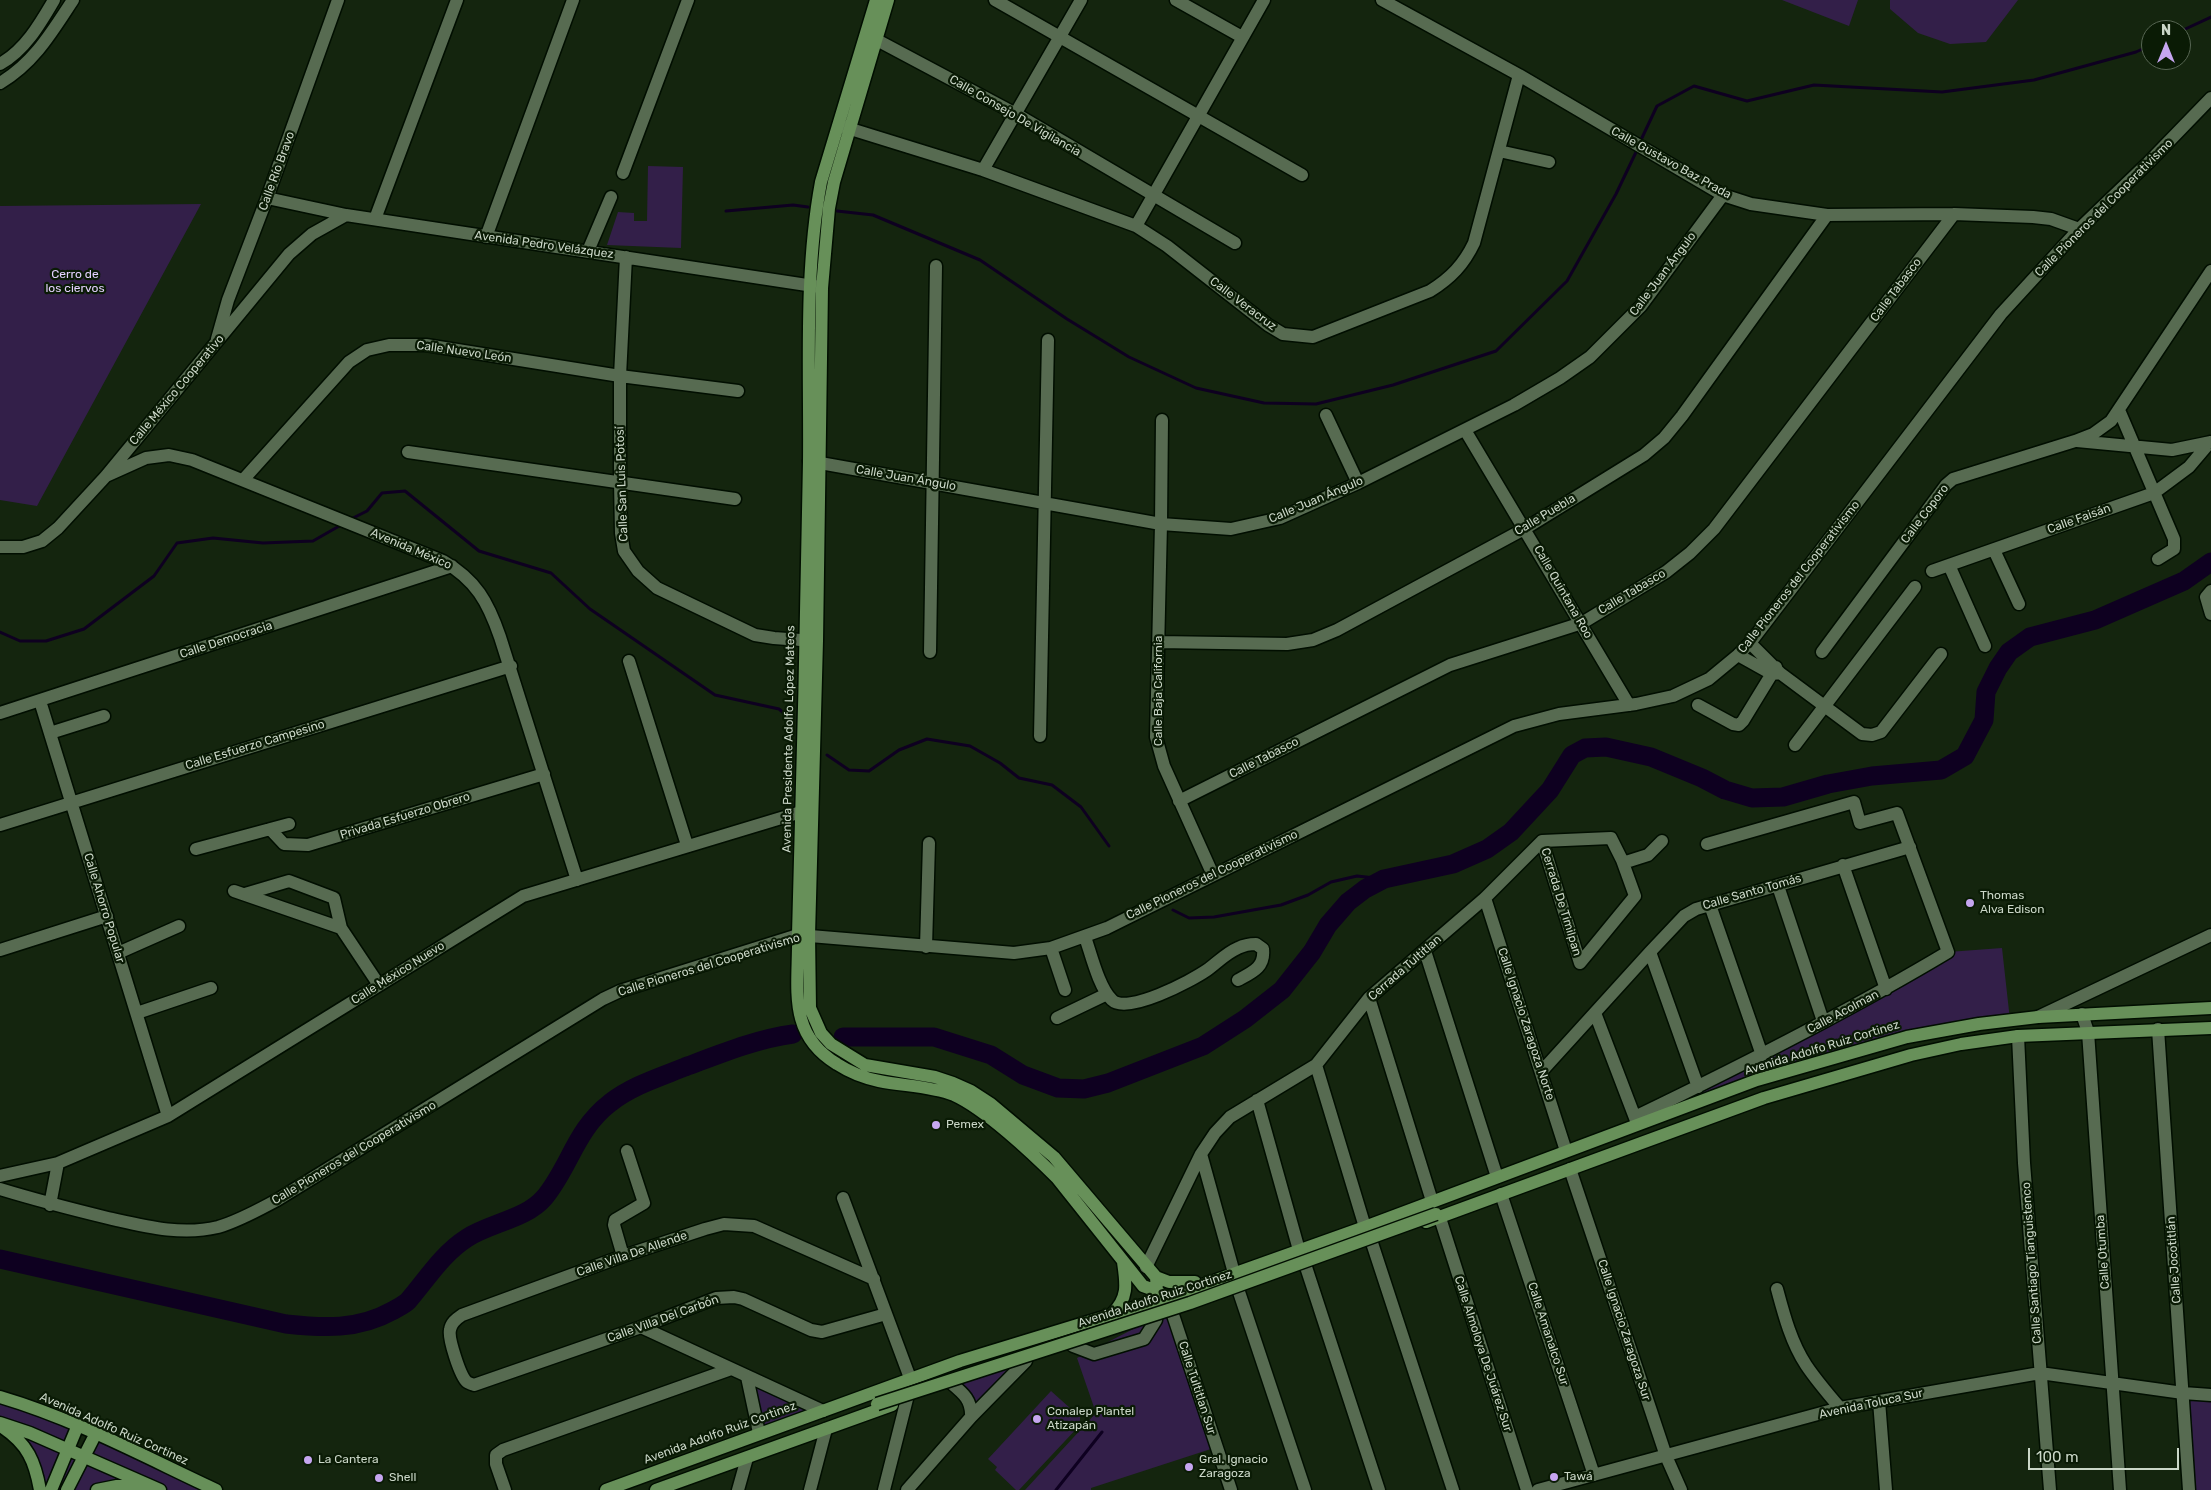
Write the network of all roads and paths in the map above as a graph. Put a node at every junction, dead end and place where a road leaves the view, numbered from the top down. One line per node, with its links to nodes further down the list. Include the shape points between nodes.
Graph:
1 (54, 0): 17 (street, via 32,36)
2 (74, 0): 19 (street, via 43,46 17,72)
3 (338, 0): 31 (street, Calle Río Bravo)
4 (457, 0): 36 (street)
5 (573, 0): 39 (street)
6 (688, 0): 27 (street)
7 (876, 0): 23 (main road, Avenida Presidente Adolfo López Mateos)
8 (888, 0): 16 (main road, Avenida Presidente Adolfo López Mateos)
9 (995, 0): 14 (street)
10 (1081, 0): 14 (street)
11 (1176, 0): 15 (street)
12 (1264, 0): 15 (street)
13 (1382, 0): 18 (street, Calle Gustavo Baz Prada)
14 (1060, 36): 21 (street); 22 (street)
15 (1242, 37): 22 (street)
16 (875, 39): 21 (street, Calle Consejo De Vigilancia); 23 (main road, Avenida Presidente Adolfo López Mateos)
17 (0, 64)
18 (1519, 75): 24 (street, Calle Veracruz); 29 (street, Calle Gustavo Baz Prada)
19 (0, 83)
20 (2211, 98): 38 (street, Calle Pioneros del Cooperativismo)
21 (1016, 114): 26 (street); 30 (street, Calle Consejo De Vigilancia)
22 (1198, 117): 28 (street); 30 (street)
23 (844, 127): 26 (street, Calle Veracruz); 45 (main road, Avenida Presidente Adolfo López Mateos, via 820,191)
24 (1499, 151): 25 (street); 37 (street, Calle Veracruz, via 1474,243 1457,271 1430,291 1313,337 1283,334 1268,325 1167,246)
25 (1549, 162)
26 (983, 170): 37 (street, Calle Veracruz)
27 (623, 173)
28 (1302, 176)
29 (1723, 195): 35 (street, Calle Gustavo Baz Prada, via 1751,204); 53 (street, Calle Juan Ángulo, via 1641,306 1590,357 1545,387)
30 (1152, 196): 37 (street); 40 (street, Calle Consejo De Vigilancia)
31 (267, 198): 34 (street, Avenida Pedro Velázquez); 47 (street, Calle Río Bravo, via 228,300)
32 (611, 198): 41 (street)
33 (1954, 214): 35 (street, Calle Gustavo Baz Prada); 38 (street, Calle Gustavo Baz Prada, via 2051,219); 79 (street, Calle Tabasco, via 1714,529 1666,572)
34 (346, 215): 36 (street, Avenida Pedro Velázquez); 47 (street, Calle México Cooperativo, via 312,234 289,254)
35 (1827, 215): 68 (street, Calle Puebla, via 1664,438 1644,455)
36 (375, 219): 39 (street, Avenida Pedro Velázquez)
37 (1136, 226)
38 (2079, 229): 82 (street, Calle Pioneros del Cooperativismo, via 2001,314)
39 (486, 237): 41 (street, Avenida Pedro Velázquez)
40 (1235, 243)
41 (588, 251): 42 (street, Avenida Pedro Velázquez)
42 (626, 257): 45 (street, Avenida Pedro Velázquez); 48 (street, Calle San Luis Potosí)
43 (936, 266): 63 (street)
44 (2211, 271): 50 (street, Calle Coporo)
45 (816, 287): 58 (main road, Avenida Presidente Adolfo López Mateos)
46 (1048, 340): 66 (street)
47 (216, 343): 59 (street, Calle México Cooperativo)
48 (620, 376): 49 (street, Calle Nuevo León); 60 (street, Calle Nuevo León, via 426,345 389,345 367,350 349,362); 61 (street, Calle San Luis Potosí)
49 (738, 391)
50 (2119, 410): 54 (street, Calle Coporo, via 2103,428); 56 (street)
51 (1326, 415): 62 (street)
52 (1162, 420): 67 (street, Calle Baja California)
53 (1465, 430): 62 (street, Calle Juan Ángulo); 68 (street, Calle Quintana Roo)
54 (2075, 441): 56 (street, Calle Coporo); 85 (street, Calle Coporo, via 1953,479)
55 (2211, 442): 56 (street, Calle Coporo, via 2172,450); 64 (street, Calle Faisán, via 2189,467)
56 (2134, 446): 64 (street)
57 (408, 452): 61 (street)
58 (814, 461): 63 (street, Calle Juan Ángulo); 80 (main road, Avenida Presidente Adolfo López Mateos)
59 (106, 476): 60 (street, Avenida México, via 146,458 169,455 192,460); 69 (street, Calle México Cooperativo, via 42,542 23,547)
60 (243, 480): 73 (street, Avenida México)
61 (620, 482): 65 (street); 80 (street, Calle San Luis Potosí, via 622,542 631,562 647,580 755,635)
62 (1358, 483): 67 (street, Calle Juan Ángulo, via 1280,518 1256,525 1215,529)
63 (933, 484): 66 (street, Calle Juan Ángulo); 84 (street)
64 (2154, 492): 70 (street, Calle Faisán); 71 (street, via 2175,544 2170,553)
65 (735, 499)
66 (1046, 503): 67 (street, Calle Juan Ángulo); 98 (street)
67 (1161, 524): 81 (street, Calle Baja California)
68 (1526, 528): 79 (street, Calle Quintana Roo); 81 (street, Calle Puebla, via 1313,640 1287,644)
69 (0, 546)
70 (1994, 550): 72 (street, Calle Faisán); 77 (street)
71 (2158, 559)
72 (1949, 565): 74 (street, Calle Faisán); 83 (street)
73 (452, 566): 89 (street, Avenida México, via 486,601); 91 (street, Calle Democracia)
74 (1932, 571)
75 (1915, 588): 94 (street)
76 (2208, 594): 78 (street)
77 (2019, 604)
78 (2211, 614)
79 (1582, 623): 92 (street, Calle Quintana Roo); 101 (street, Calle Tabasco, via 1450,665)
80 (811, 640): 103 (main road, Avenida Presidente Adolfo López Mateos)
81 (1158, 642): 101 (street, Calle Baja California, via 1156,737)
82 (1750, 643): 87 (street, Calle Pioneros del Cooperativismo); 90 (street)
83 (1985, 646)
84 (930, 652)
85 (1822, 652)
86 (1941, 654): 94 (street, via 1881,732 1862,734)
87 (1738, 655): 90 (street); 92 (street, Calle Pioneros del Cooperativismo, via 1709,679 1686,691)
88 (629, 661): 111 (street)
89 (511, 666): 100 (street, Avenida México); 102 (street, Calle Esfuerzo Campesino)
90 (1776, 672): 93 (street, via 1739,725); 94 (street)
91 (40, 701): 95 (street, Calle Democracia); 97 (street, Calle Ahorro Popular)
92 (1629, 705): 117 (street, Calle Pioneros del Cooperativismo, via 1559,714 1514,726)
93 (1698, 705)
94 (1824, 707): 99 (street)
95 (0, 713)
96 (104, 716): 97 (street)
97 (50, 733): 102 (street, Calle Ahorro Popular)
98 (1040, 736)
99 (1795, 746)
100 (544, 774): 106 (street, Privada Esfuerzo Obrero, via 308,845 284,844); 119 (street, Avenida México)
101 (1179, 801): 117 (street, Calle Baja California)
102 (71, 802): 105 (street, Calle Esfuerzo Campesino); 123 (street, Calle Ahorro Popular)
103 (808, 810): 111 (street, Calle México Nuevo); 126 (main road, Avenida Presidente Adolfo López Mateos)
104 (289, 824): 106 (street)
105 (0, 825)
106 (270, 829): 113 (street)
107 (1662, 840): 114 (street)
108 (1542, 841): 115 (street, Cerrada De Timilpan, via 1611,838); 118 (street, Cerrada De Timilpan, via 1580,963 1635,896); 121 (street, Cerrada Tultitlan)
109 (929, 843): 129 (street)
110 (1708, 844): 112 (street, via 1854,802 1860,823 1897,813)
111 (687, 845): 119 (street, Calle México Nuevo)
112 (1910, 847): 116 (street, Calle Santo Tomás); 138 (street, Calle Acolman, via 1948,952)
113 (196, 849)
114 (1648, 855): 115 (street, via 1626,862); 118 (street)
115 (1622, 860): 118 (street, Cerrada De Timilpan)
116 (1843, 865): 120 (street, Calle Santo Tomás); 138 (street)
117 (1213, 875): 128 (street, Calle Pioneros del Cooperativismo)
118 (1628, 875)
119 (577, 880): 136 (street, Calle México Nuevo, via 509,902)
120 (1778, 886): 122 (street, Calle Santo Tomás); 148 (street)
121 (1485, 898): 132 (street, Cerrada Tultitlan); 157 (street, Calle Ignacio Zaragoza Norte)
122 (1710, 905): 133 (street, Calle Santo Tomás, via 1684,916); 155 (street)
123 (107, 916): 131 (street); 134 (street, Calle Ahorro Popular)
124 (179, 926): 134 (street)
125 (341, 928): 125 (street, via 334,898 289,881 240,893); 136 (street)
126 (804, 935): 129 (street, Calle Pioneros del Cooperativismo); 172 (street, Calle Pioneros del Cooperativismo, via 602,999 277,1200 238,1220 217,1227 173,1230); 180 (main road, Avenida Presidente Adolfo López Mateos, via 799,1009 802,1026 816,1049 860,1077 941,1091 966,1102 1057,1178); 181 (main road, Avenida Presidente Adolfo López Mateos, via 810,1008 821,1033 831,1044 865,1065 935,1077 971,1091 990,1104 1054,1157)
127 (2211, 935): 146 (street)
128 (1084, 937): 130 (street, Calle Pioneros del Cooperativismo); 140 (street)
129 (926, 947): 130 (street, Calle Pioneros del Cooperativismo, via 1014,953)
130 (1051, 948): 139 (street)
131 (0, 950)
132 (1425, 951): 141 (street, Cerrada Tultitlan); 168 (street)
133 (1650, 952): 144 (street, Calle Santo Tomás); 158 (street)
134 (118, 953): 143 (street, Calle Ahorro Popular)
135 (1238, 980): 140 (street, via 1260,967 1263,949 1256,944 1236,948 1186,983 1135,1003 1124,1005 1114,1002)
136 (379, 985): 160 (street, Calle México Nuevo)
137 (211, 988): 143 (street)
138 (1886, 989): 148 (street, Calle Acolman)
139 (1065, 990)
140 (1107, 994): 147 (street)
141 (1369, 998): 156 (street, Cerrada Tultitlan); 173 (street, Calle Almoloya De Juárez Sur)
142 (2211, 1008): 145 (main road, Avenida Adolfo Ruiz Cortinez)
143 (137, 1013): 160 (street, Calle Ahorro Popular)
144 (1595, 1014): 157 (street, Calle Santo Tomás); 161 (street)
145 (2082, 1014): 146 (main road, Avenida Adolfo Ruiz Cortinez); 151 (street, Calle Otumba)
146 (2038, 1017): 152 (main road, Avenida Adolfo Ruiz Cortinez)
147 (1057, 1018)
148 (1823, 1021): 155 (street, Calle Acolman)
149 (2211, 1028): 150 (main road, Avenida Adolfo Ruiz Cortinez)
150 (2158, 1029): 151 (main road, Avenida Adolfo Ruiz Cortinez); 203 (street, Calle Jocotitlán)
151 (2088, 1032): 153 (main road, Avenida Adolfo Ruiz Cortinez); 202 (street, Calle Otumba)
152 (1921, 1034): 154 (main road); 161 (main road, Avenida Adolfo Ruiz Cortinez, via 1757,1080)
153 (2018, 1036): 154 (main road, Avenida Adolfo Ruiz Cortinez); 197 (street, Calle Santiago Tianguistenco)
154 (1924, 1052): 166 (main road, Avenida Adolfo Ruiz Cortinez, via 1764,1098)
155 (1762, 1055): 158 (street, Calle Acolman)
156 (1316, 1064): 159 (street, Cerrada Tultitlan); 174 (street)
157 (1541, 1072): 163 (street, Calle Ignacio Zaragoza Norte)
158 (1698, 1086): 161 (street, Calle Acolman)
159 (1256, 1100): 164 (street, Cerrada Tultitlan, via 1230,1117); 177 (street)
160 (168, 1116): 165 (street, Calle México Nuevo)
161 (1636, 1121): 163 (main road, Avenida Adolfo Ruiz Cortinez)
162 (627, 1151): 179 (street, via 644,1203 615,1220)
163 (1566, 1151): 168 (main road, Avenida Adolfo Ruiz Cortinez)
164 (1201, 1154): 181 (street, Cerrada Tultitlan); 183 (street)
165 (58, 1163): 167 (street, Calle México Nuevo); 172 (street)
166 (1570, 1169): 170 (main road, Avenida Adolfo Ruiz Cortinez); 221 (street, Calle Ignacio Zaragoza Sur)
167 (0, 1176)
168 (1497, 1177): 173 (main road, Avenida Adolfo Ruiz Cortinez, via 1458,1193)
169 (0, 1189): 172 (street, Calle Pioneros del Cooperativismo)
170 (1501, 1194): 173 (main road, Avenida Adolfo Ruiz Cortinez, via 1470,1206); 223 (street, Calle Amanalco Sur)
171 (843, 1198): 185 (street)
172 (50, 1205)
173 (1435, 1210): 174 (main road, Avenida Adolfo Ruiz Cortinez); 176 (main road, Avenida Adolfo Ruiz Cortinez); 207 (main road, Avenida Adolfo Ruiz Cortinez, bridge, via 1190,1304); 241 (street, Calle Almoloya De Juárez Sur)
174 (1365, 1227): 175 (main road, Avenida Adolfo Ruiz Cortinez)
175 (1333, 1238): 177 (main road, Avenida Adolfo Ruiz Cortinez); 178 (main road)
176 (1372, 1243): 178 (main road, Avenida Adolfo Ruiz Cortinez); 240 (street)
177 (1299, 1250): 183 (main road, Avenida Adolfo Ruiz Cortinez)
178 (1339, 1255): 182 (main road, Avenida Adolfo Ruiz Cortinez)
179 (623, 1256): 185 (street, Calle Villa De Allende, via 705,1228 737,1224 769,1232); 200 (street, Calle Villa De Allende, via 462,1315 454,1321 450,1337 462,1376)
180 (1123, 1262): 189 (main road, Avenida Presidente Adolfo López Mateos, via 1143,1286); 192 (main road, via 1126,1293)
181 (1146, 1267): 184 (main road, Avenida Presidente Adolfo López Mateos)
182 (1306, 1267): 188 (main road, Avenida Adolfo Ruiz Cortinez); 239 (street)
183 (1234, 1273): 186 (main road, Avenida Adolfo Ruiz Cortinez)
184 (1156, 1277): 186 (main road, via 1184,1284); 189 (main road)
185 (874, 1279): 190 (street)
186 (1213, 1280): 189 (main road, Avenida Adolfo Ruiz Cortinez)
187 (1777, 1289): 210 (street, via 1786,1322 1806,1365)
188 (1239, 1292): 191 (main road, Avenida Adolfo Ruiz Cortinez); 238 (street)
189 (1159, 1296): 191 (main road); 192 (main road, Avenida Adolfo Ruiz Cortinez); 196 (main road, via 1141,1316 1036,1349)
190 (886, 1314): 193 (street, Calle Villa Del Carbón, via 822,1332 743,1300 725,1296); 199 (street)
191 (1173, 1314): 194 (main road, Avenida Adolfo Ruiz Cortinez); 237 (street, Calle Tultitlan Sur)
192 (1111, 1315): 199 (main road, Avenida Adolfo Ruiz Cortinez)
193 (641, 1327): 195 (street); 200 (street, Calle Villa Del Carbón, via 482,1384)
194 (1026, 1362): 196 (main road, Avenida Adolfo Ruiz Cortinez); 212 (street)
195 (731, 1369): 198 (street); 231 (street, via 503,1450 496,1455 496,1464)
196 (1004, 1369): 201 (main road, Avenida Adolfo Ruiz Cortinez)
197 (2040, 1372): 202 (street, Avenida Toluca Sur); 208 (street, Avenida Toluca Sur); 245 (street, Calle Santiago Tianguistenco)
198 (748, 1377): 211 (street); 218 (street)
199 (910, 1378): 209 (main road, Avenida Adolfo Ruiz Cortinez)
200 (467, 1382)
201 (951, 1383): 206 (main road, Avenida Adolfo Ruiz Cortinez); 212 (street, via 967,1397)
202 (2112, 1384): 203 (street, Avenida Toluca Sur); 246 (street, Calle Otumba)
203 (2183, 1393): 204 (street, Avenida Toluca Sur); 247 (street, Calle Jocotitlán)
204 (2211, 1395)
205 (0, 1397): 215 (main road, Avenida Adolfo Ruiz Cortinez)
206 (907, 1399): 213 (main road, Avenida Adolfo Ruiz Cortinez); 235 (street)
207 (876, 1401): 209 (main road, Avenida Adolfo Ruiz Cortinez); 213 (main road, Avenida Adolfo Ruiz Cortinez)
208 (1879, 1401): 210 (street, Avenida Toluca Sur); 244 (street)
209 (845, 1404): 211 (main road, Avenida Adolfo Ruiz Cortinez)
210 (1840, 1408): 221 (street, Avenida Toluca Sur)
211 (823, 1411): 218 (main road, Avenida Adolfo Ruiz Cortinez)
212 (971, 1417): 236 (street)
213 (850, 1420): 216 (main road, Avenida Adolfo Ruiz Cortinez)
214 (0, 1424): 219 (main road); 226 (main road, via 29,1453)
215 (78, 1425): 217 (main road, Avenida Adolfo Ruiz Cortinez); 219 (main road)
216 (826, 1429): 222 (main road, Avenida Adolfo Ruiz Cortinez); 234 (street)
217 (96, 1433): 220 (main road); 230 (main road, Avenida Adolfo Ruiz Cortinez)
218 (759, 1433): 232 (main road, Avenida Adolfo Ruiz Cortinez)
219 (67, 1449): 220 (main road); 227 (main road)
220 (85, 1456): 224 (main road); 228 (main road)
221 (1666, 1456): 223 (street, Avenida Toluca Sur); 243 (street, Calle Ignacio Zaragoza Sur)
222 (747, 1458): 225 (main road, Avenida Adolfo Ruiz Cortinez); 233 (street)
223 (1594, 1474): 242 (street, Avenida Toluca Sur)
224 (157, 1488): 229 (main road, via 116,1486)
225 (662, 1489)
226 (40, 1490)
227 (51, 1490)
228 (67, 1490)
229 (97, 1490)
230 (216, 1490)
231 (505, 1490)
232 (606, 1490)
233 (738, 1490)
234 (810, 1490)
235 (884, 1490)
236 (907, 1490)
237 (1231, 1490)
238 (1305, 1490)
239 (1379, 1490)
240 (1453, 1490)
241 (1526, 1490)
242 (1538, 1490)
243 (1681, 1490)
244 (1886, 1490)
245 (2050, 1490)
246 (2120, 1490)
247 (2189, 1490)

